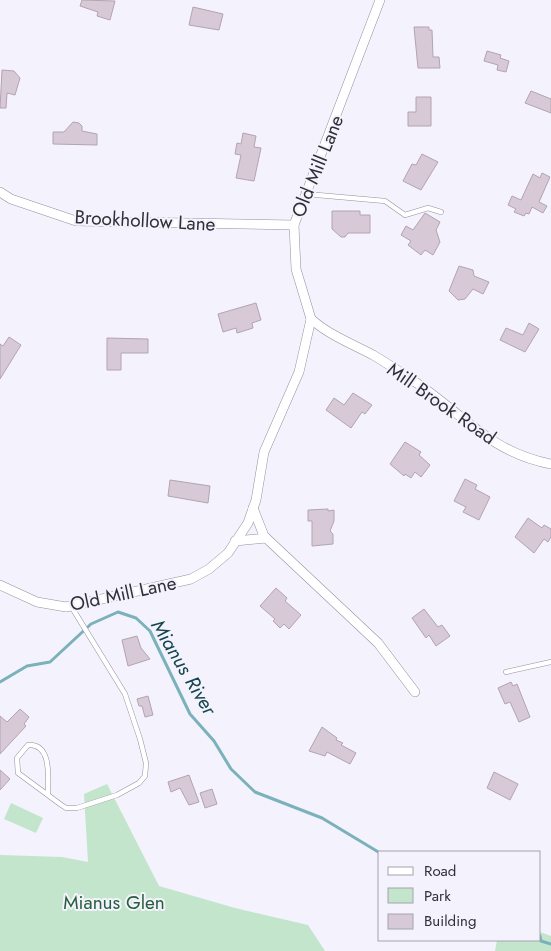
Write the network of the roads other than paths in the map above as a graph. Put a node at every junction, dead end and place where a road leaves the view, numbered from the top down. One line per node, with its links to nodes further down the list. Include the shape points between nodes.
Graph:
1 (380, 0): 3 (street, Old Mill Lane)
2 (0, 192): 5 (street, Brookhollow Lane, via 11,199 76,221)
3 (306, 194): 4 (lane, via 385,201 405,215 419,209 433,208); 5 (street, Old Mill Lane)
4 (441, 212)
5 (294, 225): 6 (street, Old Mill Lane, via 296,269)
6 (310, 319): 7 (street, Mill Brook Road, via 424,387 490,441); 8 (street, Old Mill Lane, via 299,372 264,452)
7 (551, 464)
8 (253, 508): 9 (street); 10 (street, Old Mill Lane, via 248,523)
9 (266, 538): 10 (street); 15 (street, via 378,643)
10 (235, 542): 12 (street, Old Mill Lane, via 228,553 209,569 191,579)
11 (0, 584): 12 (street, Old Mill Lane, via 37,602)
12 (71, 606): 16 (lane, via 125,694 146,763 139,784 77,808 66,808)
13 (551, 662): 14 (lane)
14 (506, 672)
15 (415, 692)
16 (48, 793): 16 (lane, via 16,768 16,758 28,745 40,748 46,759)

